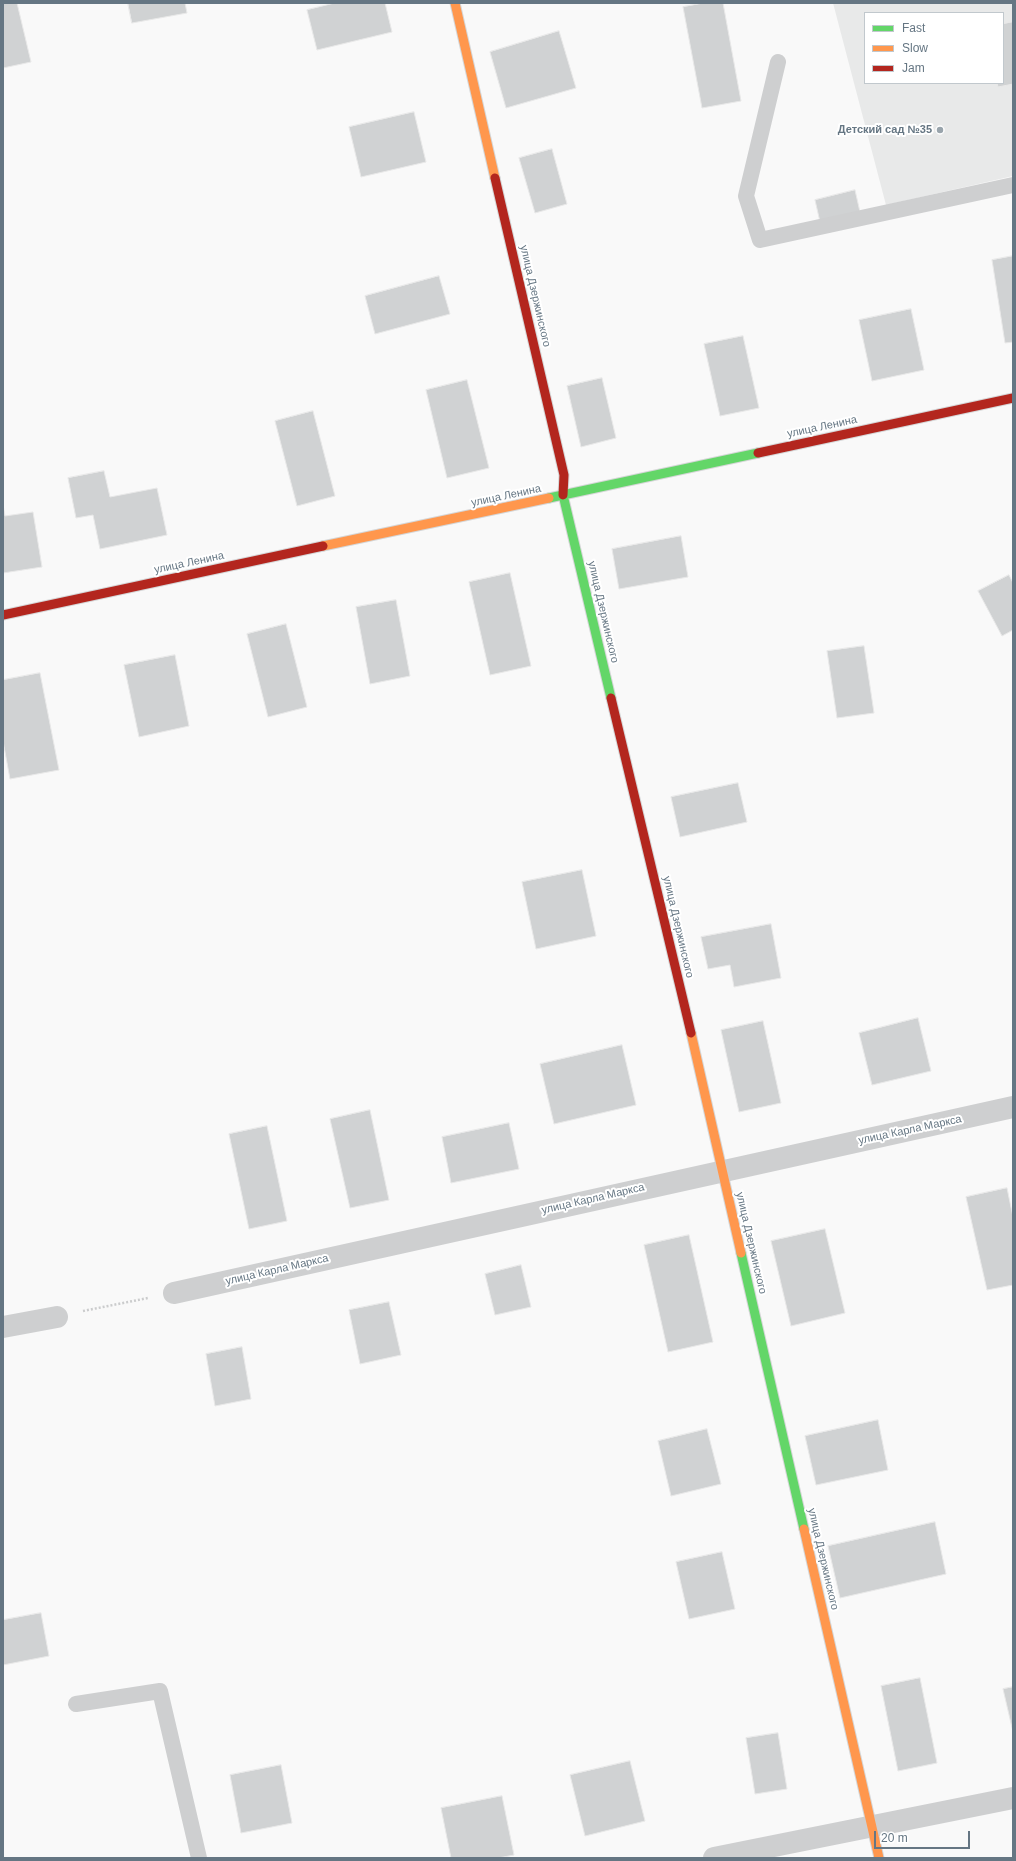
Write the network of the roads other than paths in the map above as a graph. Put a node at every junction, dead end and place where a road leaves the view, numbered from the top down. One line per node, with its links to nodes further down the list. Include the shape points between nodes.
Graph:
1 (455, 3): 5 (street, улица Дзержинского, via 564,475)
2 (778, 62): 3 (lane, via 746,196 760,240)
3 (1013, 185)
4 (1013, 398): 5 (street, улица Ленина)
5 (563, 496): 6 (street, улица Ленина); 8 (street, улица Дзержинского)
6 (3, 615)
7 (1013, 1107): 8 (street, улица Карла Маркса)
8 (722, 1171): 9 (street, улица Карла Маркса); 14 (street, улица Дзержинского)
9 (174, 1293)
10 (57, 1317): 11 (street)
11 (3, 1327)
12 (76, 1704): 15 (lane, via 160,1691)
13 (1013, 1798): 14 (street)
14 (872, 1827): 16 (street); 17 (street, улица Дзержинского)
15 (199, 1858)
16 (714, 1858)
17 (879, 1858)

